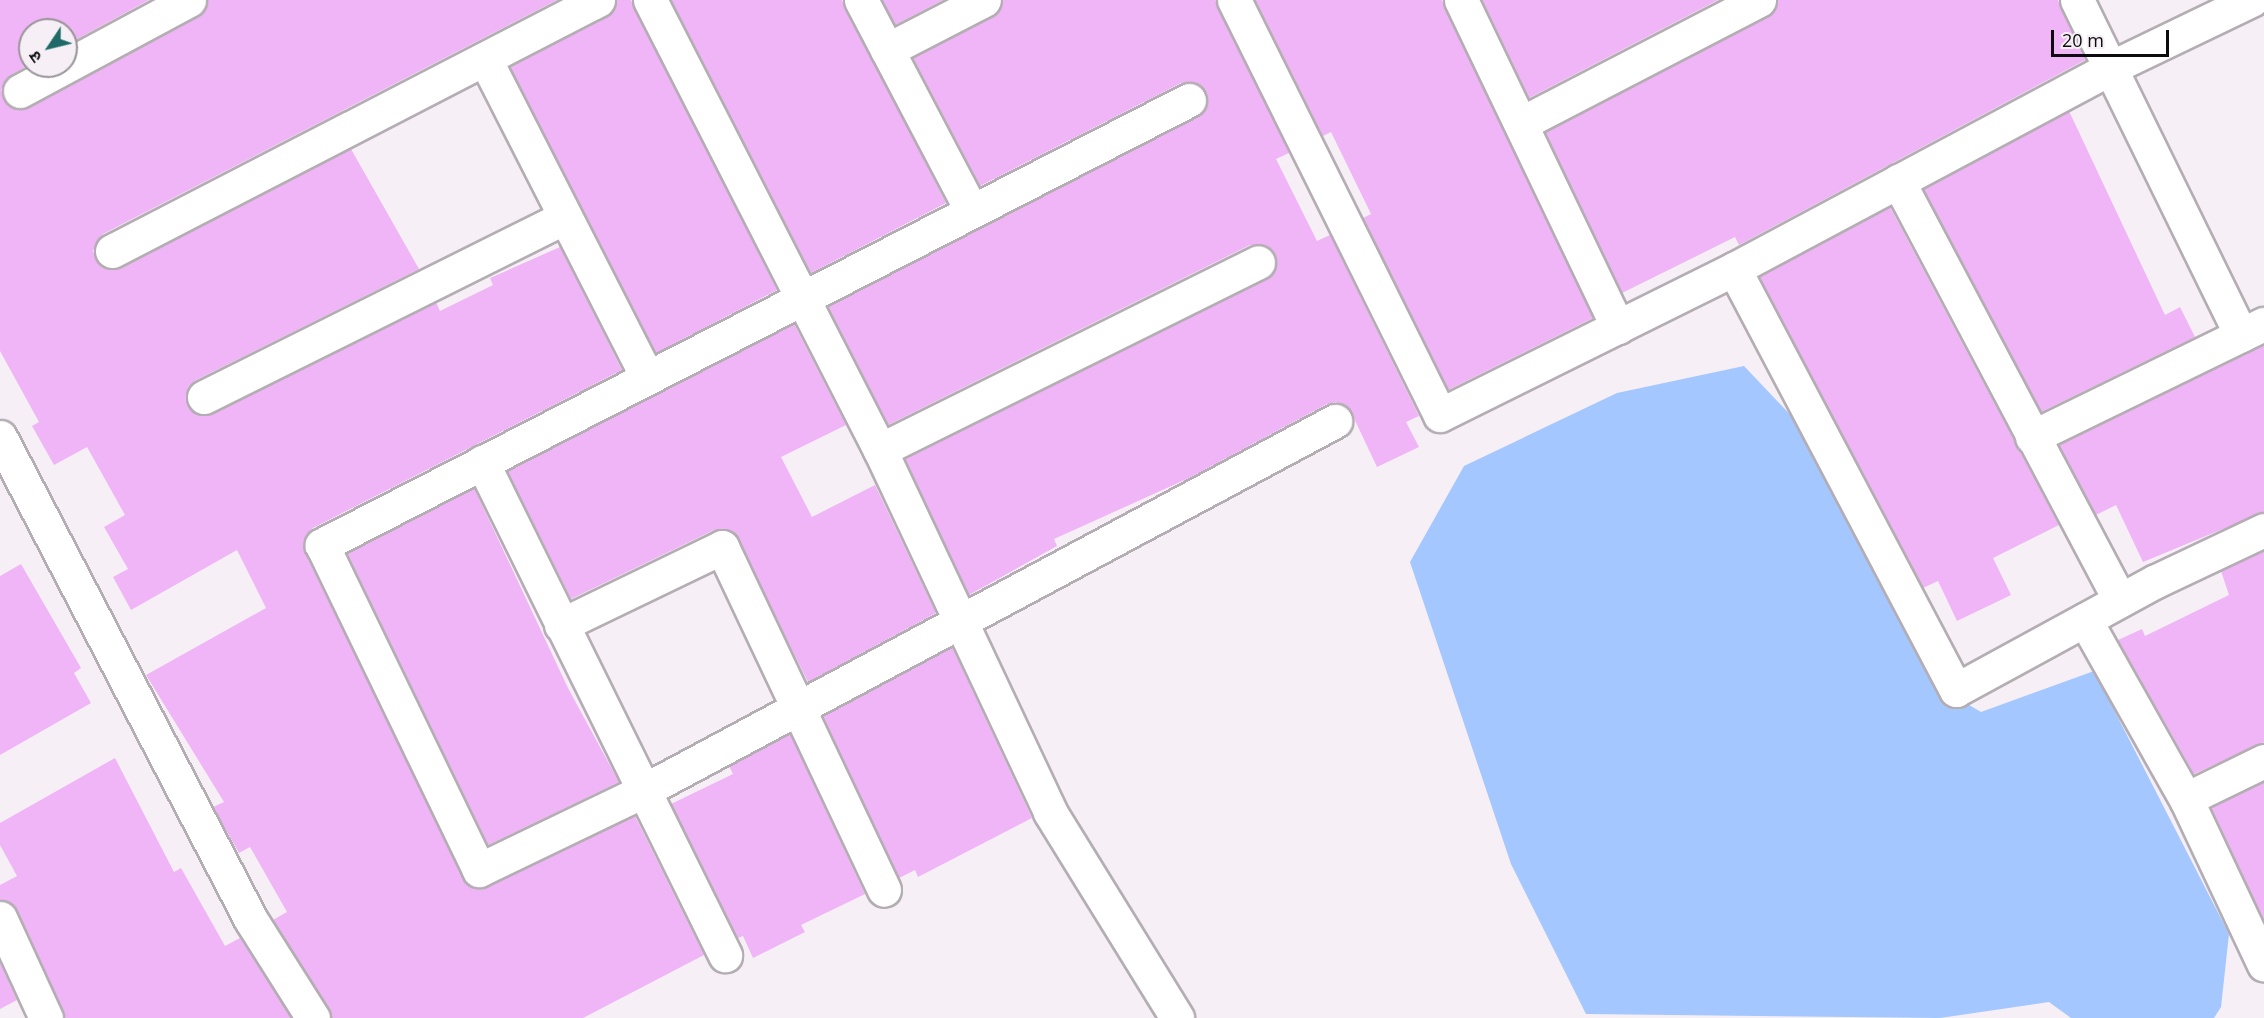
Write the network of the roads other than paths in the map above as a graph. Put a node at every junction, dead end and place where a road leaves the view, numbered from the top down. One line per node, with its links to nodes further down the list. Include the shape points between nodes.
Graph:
1 (189, 0): 14 (street)
2 (598, 0): 12 (street)
3 (650, 0): 23 (street)
4 (861, 0): 11 (street)
5 (984, 0): 11 (street)
6 (1234, 0): 24 (street, via 1440,415)
7 (1461, 0): 16 (street)
8 (1759, 0): 16 (street)
9 (2077, 0): 13 (street)
10 (2251, 0): 13 (street)
11 (887, 50): 18 (street)
12 (485, 58): 19 (street); 20 (street)
13 (2110, 68): 17 (street); 25 (street)
14 (20, 91)
15 (1189, 100): 18 (street)
16 (1522, 123): 24 (street)
17 (1898, 181): 22 (street); 30 (street)
18 (970, 208): 23 (street)
19 (565, 217): 26 (street); 27 (street)
20 (112, 251)
21 (1258, 262): 31 (street)
22 (1734, 269): 24 (street); 36 (street, via 1956,690)
23 (798, 297): 26 (street); 31 (street)
24 (1618, 327)
25 (2252, 329): 30 (street)
26 (647, 377): 32 (street)
27 (204, 397)
28 (1335, 421): 35 (street)
29 (0, 437): 47 (street, via 250,920)
30 (2032, 437): 34 (street)
31 (880, 450): 35 (street)
32 (482, 462): 37 (street); 40 (street, via 322,545 479,870)
33 (2264, 530): 34 (street)
34 (2120, 600): 36 (street)
35 (962, 619): 38 (street); 48 (street, via 1050,812)
36 (2085, 620): 41 (street)
37 (561, 625): 38 (street, via 722,547); 40 (street)
38 (795, 709): 40 (street); 42 (street)
39 (2264, 761): 41 (street)
40 (643, 791): 44 (street)
41 (2186, 799): 45 (street)
42 (884, 890)
43 (2, 927): 46 (street)
44 (725, 956)
45 (2264, 965)
46 (46, 1018)
47 (313, 1018)
48 (1177, 1018)

